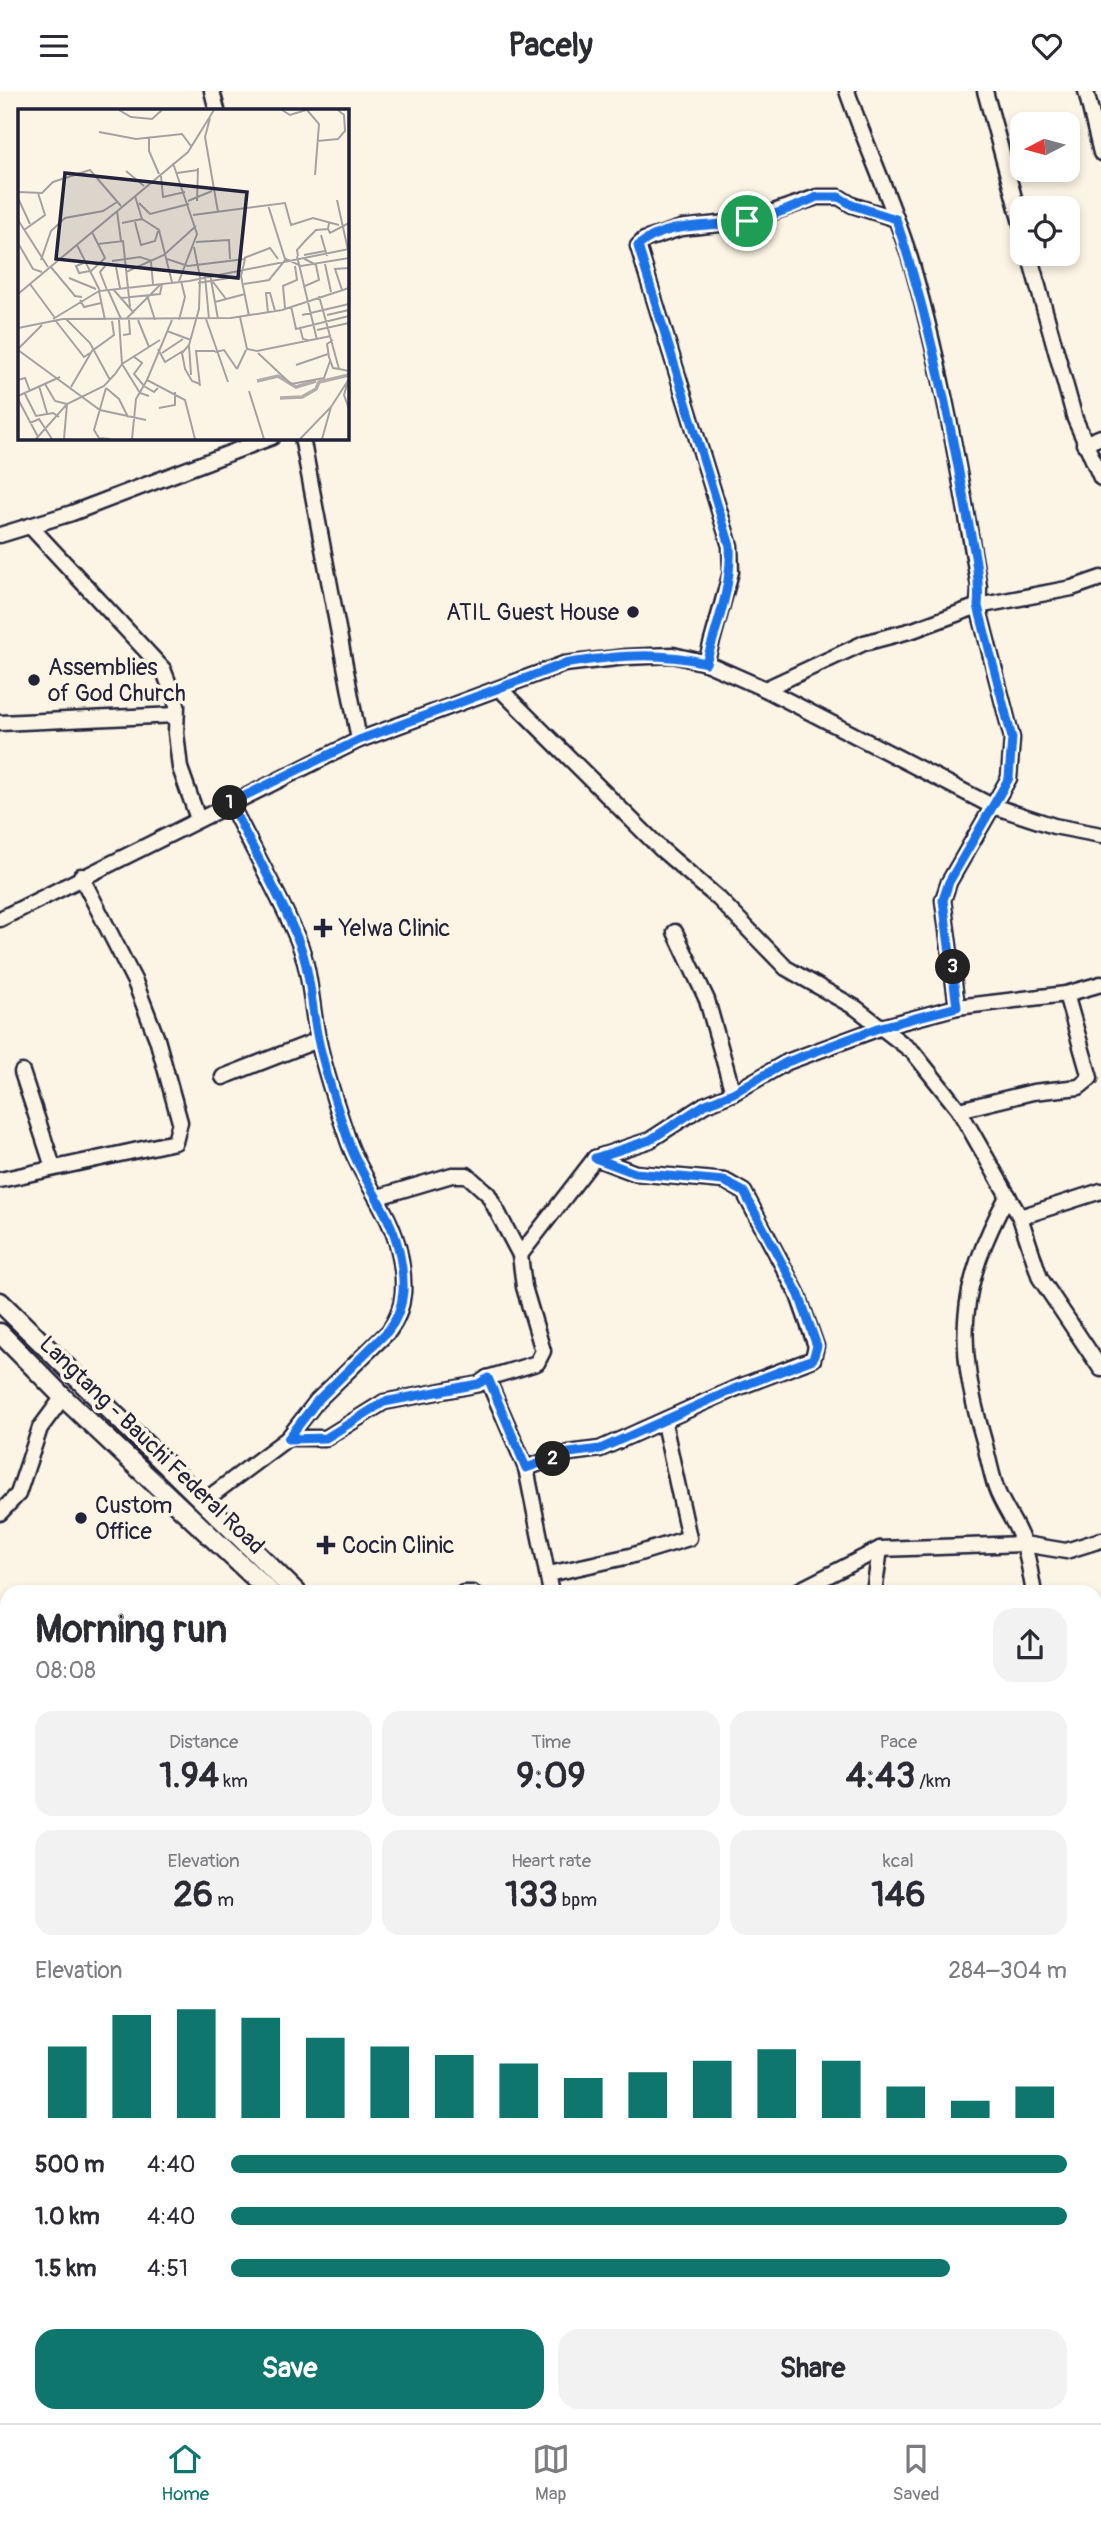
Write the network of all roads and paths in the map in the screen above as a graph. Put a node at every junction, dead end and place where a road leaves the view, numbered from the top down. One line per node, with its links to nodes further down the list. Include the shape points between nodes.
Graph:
1 (212, 91): 5 (street)
2 (846, 91): 8 (street)
3 (985, 91): 7 (street)
4 (1086, 91): 6 (street)
5 (217, 109)
6 (1101, 153)
7 (1014, 196)
8 (896, 219): 18 (street, via 912,266 960,473 979,587); 19 (street, via 839,197 817,197 747,221 681,228 638,246 730,546 729,581)
9 (1032, 266): 13 (street)
10 (1101, 437): 13 (street)
11 (267, 439): 15 (street)
12 (302, 439): 24 (street)
13 (1084, 444): 14 (street)
14 (1101, 478)
15 (30, 526): 16 (street); 22 (street, via 163,669 177,705)
16 (0, 535)
17 (1101, 578): 18 (street)
18 (978, 606): 21 (street, via 864,643); 26 (street, via 1012,738 1009,778)
19 (706, 663): 20 (street, via 673,655 593,659 564,664); 21 (street)
20 (500, 689): 24 (street); 35 (street, via 786,968 856,1007)
21 (765, 689): 26 (street)
22 (176, 715): 23 (street); 27 (street, via 180,768)
23 (0, 723)
24 (359, 740): 25 (street)
25 (230, 803): 27 (street); 36 (street, via 298,940)
26 (993, 807): 28 (street); 34 (street, via 943,900)
27 (198, 818): 29 (street)
28 (1101, 835)
29 (81, 876): 30 (street); 42 (street, via 135,982 157,1039 180,1122 175,1142)
30 (0, 919)
31 (676, 932): 39 (street, via 707,1000)
32 (1101, 984): 33 (street)
33 (1066, 994): 34 (street); 40 (street, via 1090,1078 1079,1087 1033,1092)
34 (957, 1007): 35 (street)
35 (881, 1027): 39 (street, via 787,1062); 40 (street, via 913,1052)
36 (318, 1040): 38 (street); 46 (street, via 349,1144)
37 (22, 1072): 42 (street)
38 (223, 1077)
39 (733, 1093): 41 (street, via 704,1105 650,1140)
40 (959, 1110): 45 (street)
41 (595, 1158): 48 (street); 54 (street, via 635,1173 724,1181 744,1192 799,1295 817,1346 813,1359 734,1389)
42 (53, 1167): 43 (street)
43 (0, 1180)
44 (1101, 1191): 47 (street)
45 (1008, 1195): 47 (street); 60 (street, via 974,1274 963,1328 964,1352 996,1489)
46 (378, 1197): 48 (street, via 452,1175 467,1175 488,1194); 55 (street, via 399,1248 405,1290 398,1319 317,1401)
47 (1020, 1217): 51 (street, via 1040,1278)
48 (520, 1255): 52 (street, via 524,1287 543,1351 537,1363)
49 (0, 1302): 57 (main road)
50 (0, 1333): 53 (main road, Langtang - Bauchi Federal Road)
51 (1101, 1369)
52 (488, 1378): 55 (street, via 478,1384 384,1402 326,1438); 56 (street)
53 (63, 1397): 58 (street, via 40,1429 18,1494); 63 (main road, Langtang - Bauchi Federal Road)
54 (664, 1423): 56 (street, via 600,1449 569,1453); 62 (street, via 689,1538)
55 (288, 1439): 57 (street)
56 (526, 1468): 62 (street)
57 (204, 1501): 64 (main road)
58 (0, 1513)
59 (1101, 1540): 60 (street, via 1066,1551)
60 (1024, 1544): 61 (street); 68 (street)
61 (880, 1549): 66 (street); 67 (street)
62 (549, 1574): 65 (street)
63 (263, 1585)
64 (289, 1585)
65 (550, 1585)
66 (810, 1585)
67 (875, 1585)
68 (1032, 1585)

